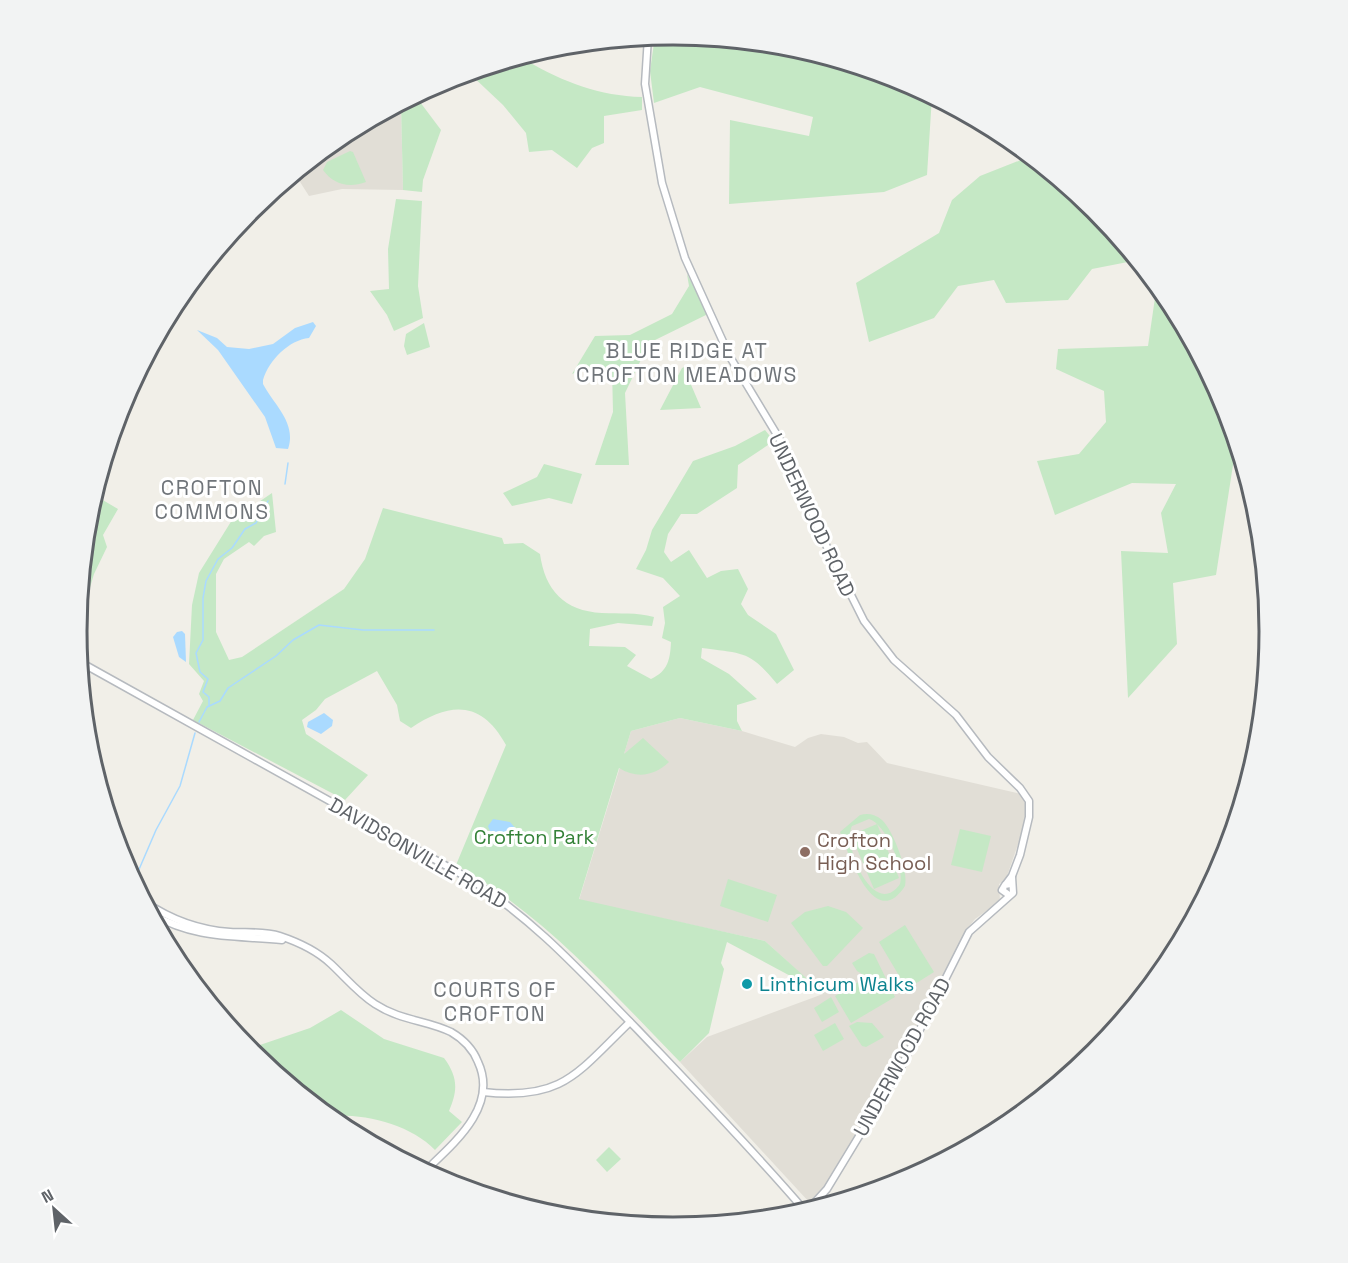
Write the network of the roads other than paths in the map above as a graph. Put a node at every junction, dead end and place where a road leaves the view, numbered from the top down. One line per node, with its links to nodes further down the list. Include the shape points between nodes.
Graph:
1 (647, 46): 3 (street, UNDERWOOD ROAD, via 644,74 666,197 689,267 730,357 788,453 820,533 864,621 894,660 948,707 987,757 1027,797 1029,817)
2 (89, 667): 8 (street, DAVIDSONVILLE ROAD, via 487,890 548,938)
3 (1009, 885): 4 (street); 4 (street, via 1014,891)
4 (1006, 894): 11 (street, UNDERWOOD ROAD, via 969,932 891,1084)
5 (158, 909): 7 (street, via 199,926 225,932 266,933)
6 (163, 919): 7 (street, via 211,936)
7 (292, 941): 9 (street, via 323,957 364,997 384,1010 457,1036 470,1048 480,1066)
8 (630, 1022): 9 (street, via 560,1084 522,1095); 12 (street, DAVIDSONVILLE ROAD)
9 (483, 1092): 10 (street, via 473,1121)
10 (431, 1165)
11 (817, 1200)
12 (799, 1204)

